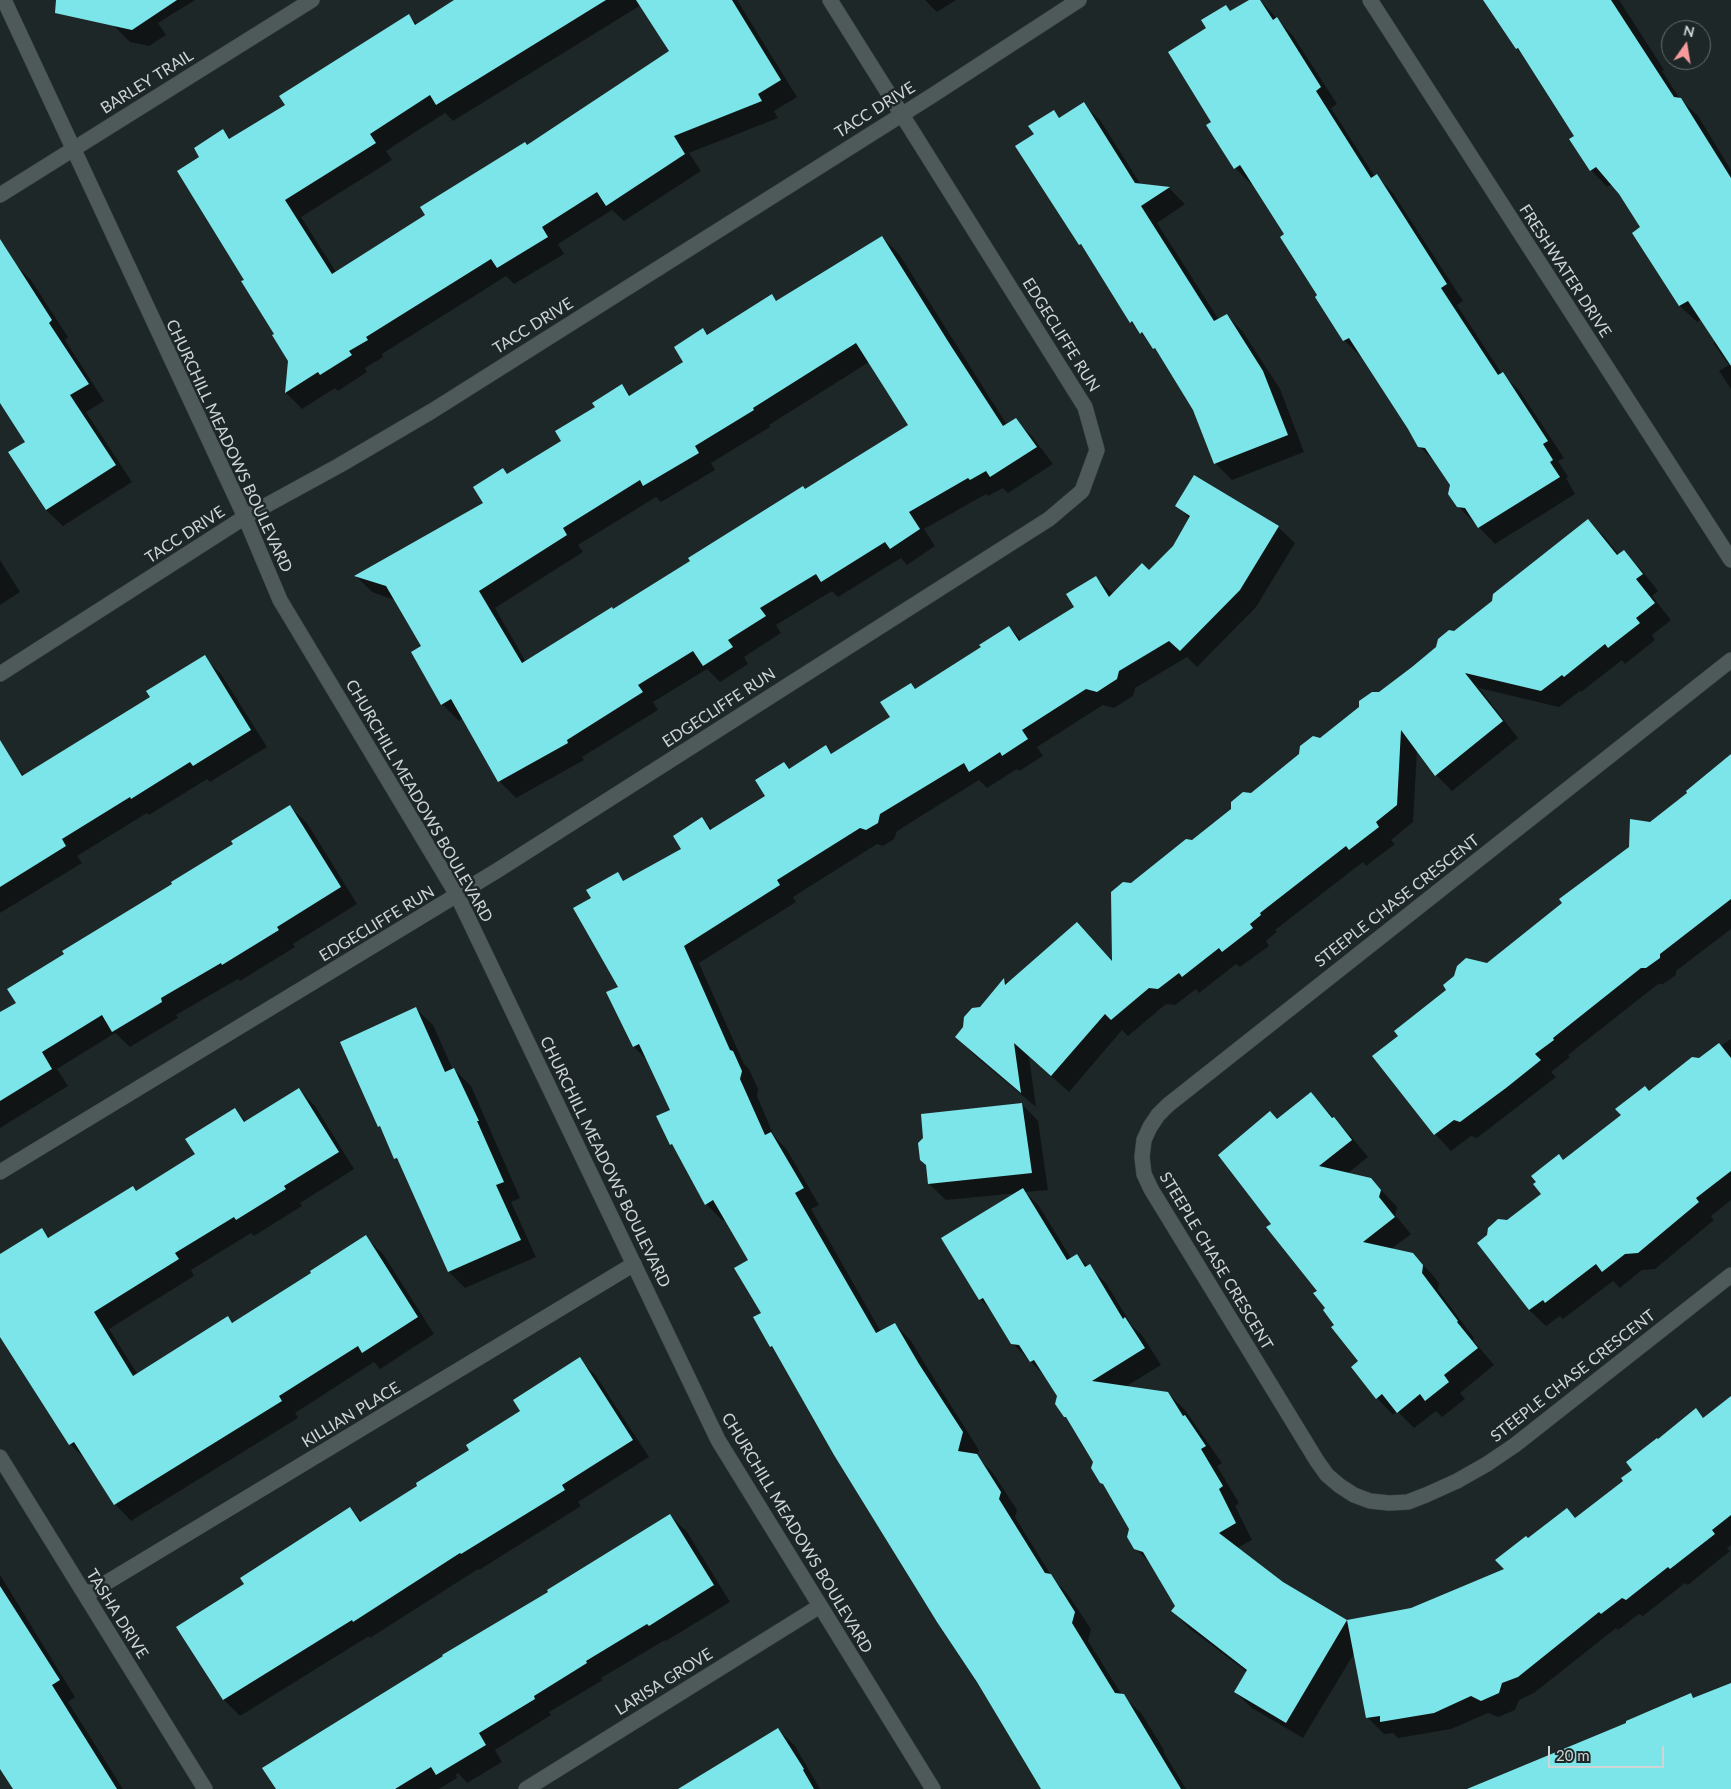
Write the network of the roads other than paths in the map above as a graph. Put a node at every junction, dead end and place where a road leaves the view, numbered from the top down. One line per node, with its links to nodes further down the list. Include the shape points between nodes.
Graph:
1 (4, 0): 7 (street, CHURCHILL MEADOWS BOULEVARD)
2 (312, 0): 7 (street, BARLEY TRAIL)
3 (830, 0): 6 (street)
4 (1079, 0): 6 (street, TACC DRIVE)
5 (1370, 0): 10 (street, FRESHWATER DRIVE)
6 (903, 114): 9 (street, TACC DRIVE, via 432,411); 13 (street, EDGECLIFFE RUN, via 1085,407 1096,450 1082,491 1049,519)
7 (72, 150): 8 (street, BARLEY TRAIL); 9 (street, CHURCHILL MEADOWS BOULEVARD)
8 (0, 195)
9 (245, 517): 12 (street, TACC DRIVE); 13 (street, CHURCHILL MEADOWS BOULEVARD, via 280,600)
10 (1731, 560)
11 (1731, 660): 16 (street, STEEPLE CHASE CRESCENT, via 1168,1105 1150,1127 1142,1157 1144,1174 1151,1189 1318,1461 1340,1486 1370,1501 1408,1502 1458,1481 1487,1464)
12 (0, 674)
13 (457, 895): 14 (street, EDGECLIFFE RUN); 15 (street, CHURCHILL MEADOWS BOULEVARD)
14 (0, 1172)
15 (634, 1264): 18 (street, KILLIAN PLACE); 19 (street, CHURCHILL MEADOWS BOULEVARD, via 718,1440)
16 (1731, 1275)
17 (0, 1457): 18 (street, TASHA DRIVE)
18 (86, 1595): 20 (street, TASHA DRIVE)
19 (820, 1606): 21 (street, LARISA GROVE); 22 (street, CHURCHILL MEADOWS BOULEVARD)
20 (205, 1789)
21 (526, 1789)
22 (933, 1789)

